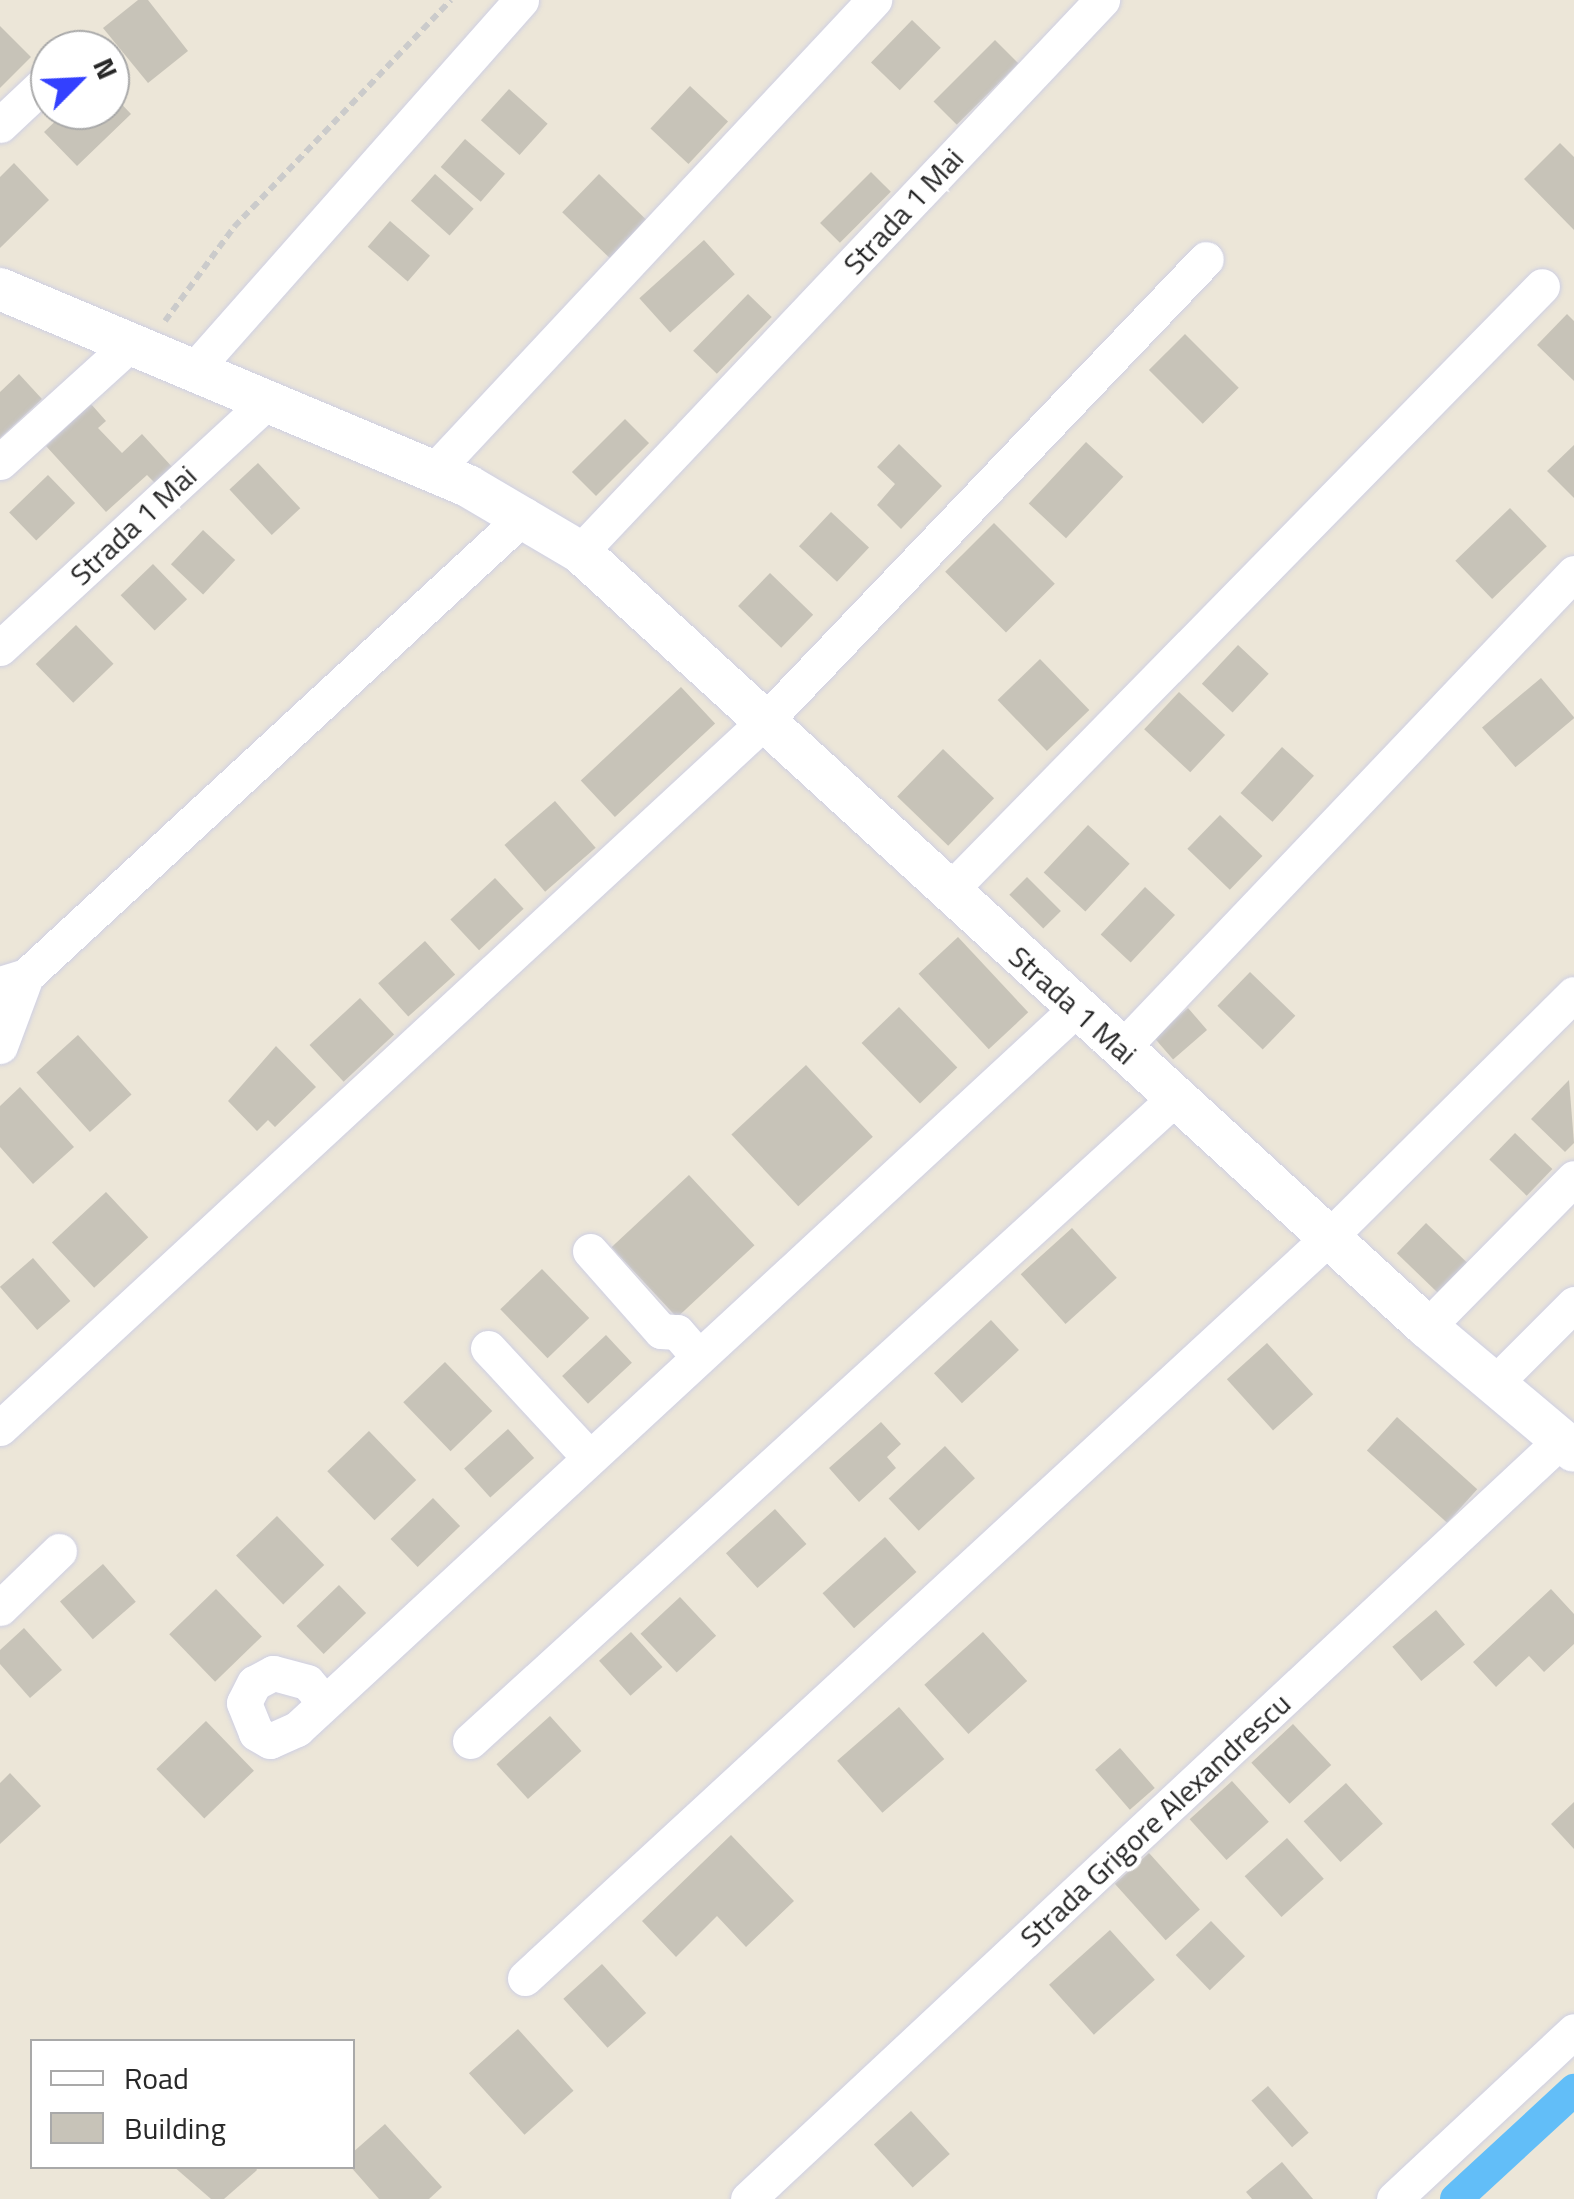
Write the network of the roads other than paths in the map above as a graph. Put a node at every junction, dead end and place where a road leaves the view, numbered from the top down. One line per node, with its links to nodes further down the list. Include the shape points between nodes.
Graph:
1 (520, 0): 9 (street)
2 (874, 0): 12 (street)
3 (1102, 0): 14 (street, Strada 1 Mai)
4 (30, 97): 5 (street)
5 (0, 126)
6 (1206, 259): 17 (street)
7 (1542, 286): 18 (street)
8 (0, 289): 9 (street, Strada 1 Mai)
9 (159, 357): 10 (street, Strada 1 Mai); 11 (street)
10 (267, 402): 12 (street, Strada 1 Mai); 16 (street, Strada 1 Mai)
11 (0, 462)
12 (434, 471): 13 (street, Strada 1 Mai)
13 (525, 516): 14 (street, Strada 1 Mai); 19 (street)
14 (580, 552): 17 (street, Strada 1 Mai)
15 (1574, 573): 23 (street)
16 (0, 648)
17 (766, 720): 18 (street, Strada 1 Mai); 33 (street)
18 (949, 891): 21 (street, Strada 1 Mai)
19 (13, 980): 22 (street)
20 (1574, 994): 26 (street)
21 (1076, 1009): 23 (street, Strada 1 Mai); 31 (street)
22 (0, 1046)
23 (1121, 1049): 24 (street, Strada 1 Mai)
24 (1175, 1098): 26 (street, Strada 1 Mai); 39 (street)
25 (1574, 1178): 29 (street)
26 (1328, 1238): 29 (street, Strada 1 Mai); 40 (street)
27 (590, 1251): 31 (street, via 660,1331 677,1332)
28 (1574, 1304): 32 (street)
29 (1427, 1327): 32 (street, Strada 1 Mai)
30 (488, 1348): 35 (street)
31 (696, 1354): 35 (street)
32 (1494, 1384): 34 (street, Strada 1 Mai)
33 (0, 1428)
34 (1568, 1445): 42 (street, Strada Grigore Alexandrescu)
35 (587, 1455): 38 (street)
36 (59, 1551): 37 (street)
37 (0, 1608)
38 (324, 1702)
39 (470, 1741)
40 (524, 1978)
41 (1574, 2032): 43 (street)
42 (748, 2199)
43 (1394, 2199)

